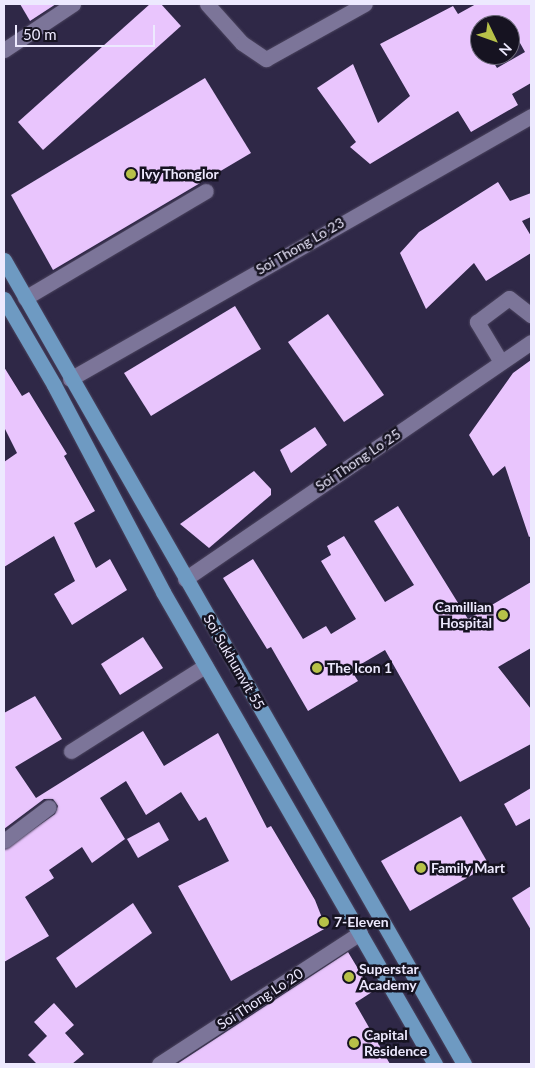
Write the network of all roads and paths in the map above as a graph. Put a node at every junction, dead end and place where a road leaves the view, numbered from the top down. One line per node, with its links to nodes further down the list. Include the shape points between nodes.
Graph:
1 (73, 4): 4 (street)
2 (207, 4): 3 (street, via 242,44 266,59)
3 (365, 4)
4 (4, 50)
5 (531, 116): 13 (street, Soi Thong Lo 23)
6 (206, 191): 8 (street)
7 (4, 260): 8 (main road, Soi Sukhumvit 55)
8 (25, 298): 13 (main road, Soi Sukhumvit 55)
9 (4, 299): 14 (main road, Soi Sukhumvit 55)
10 (531, 315): 12 (street, via 509,298 477,322)
11 (531, 342): 12 (street, Soi Thong Lo 25)
12 (501, 362): 15 (street, Soi Thong Lo 25)
13 (70, 379): 14 (main road); 15 (main road, Soi Sukhumvit 55)
14 (54, 385): 16 (main road, Soi Sukhumvit 55)
15 (186, 579): 16 (main road); 19 (main road, Soi Sukhumvit 55)
16 (163, 592): 17 (main road, Soi Sukhumvit 55)
17 (205, 666): 18 (street); 20 (main road, Soi Sukhumvit 55)
18 (71, 752)
19 (306, 786): 20 (main road); 22 (main road, Soi Sukhumvit 55)
20 (283, 798): 23 (main road, Soi Sukhumvit 55)
21 (49, 807): 24 (street)
22 (319, 807): 23 (main road); 28 (main road, Soi Sukhumvit 55)
23 (296, 821): 25 (main road, Soi Sukhumvit 55)
24 (4, 841)
25 (360, 933): 26 (street, Soi Thong Lo 20); 27 (main road, Soi Sukhumvit 55)
26 (159, 1064)
27 (435, 1064)
28 (464, 1064)

